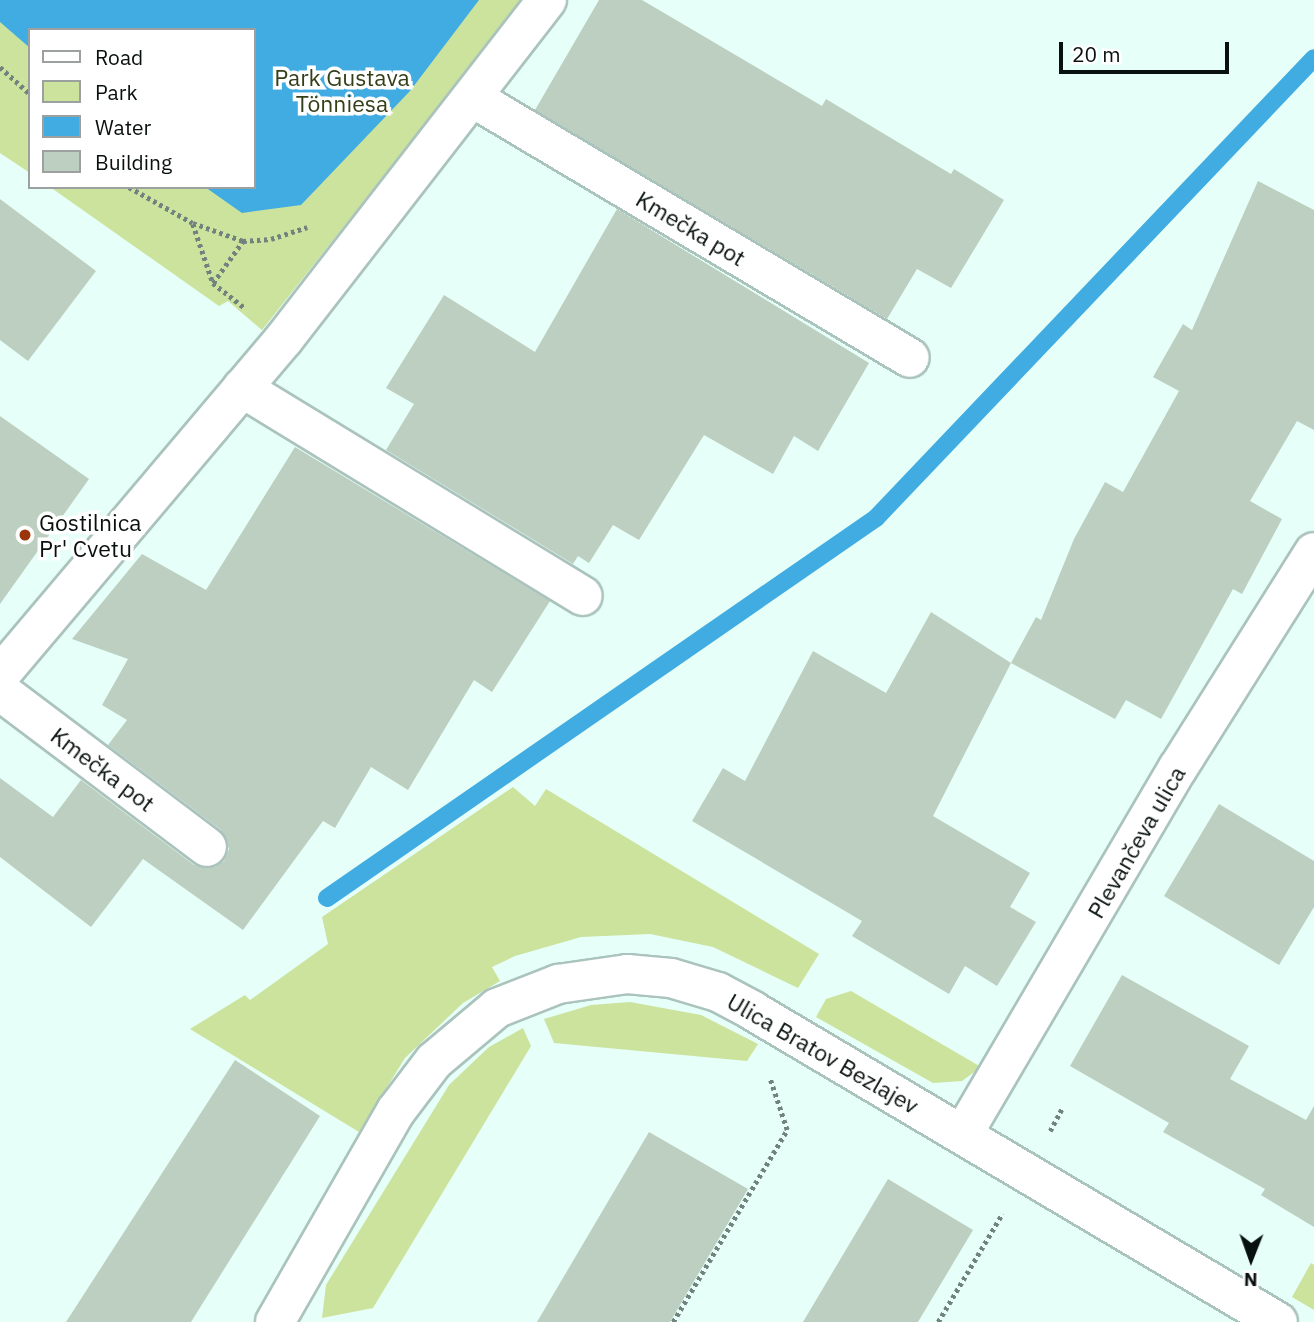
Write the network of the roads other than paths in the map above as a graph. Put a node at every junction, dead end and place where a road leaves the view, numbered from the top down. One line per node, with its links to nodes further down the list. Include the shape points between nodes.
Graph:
1 (547, 0): 2 (street)
2 (472, 98): 3 (street, Kmečka pot); 4 (street)
3 (910, 358)
4 (242, 388): 6 (street); 7 (street)
5 (1314, 552): 10 (street, Plevančeva ulica, via 1178,768)
6 (583, 596)
7 (0, 675)
8 (0, 691): 9 (street, Kmečka pot)
9 (207, 847)
10 (962, 1134): 11 (street, Ulica Bratov Bezlajev, via 718,992 671,978 627,974 558,984 497,1008 434,1061 396,1111); 12 (street, Ulica Bratov Bezlajev)
11 (275, 1322)
12 (1278, 1322)

